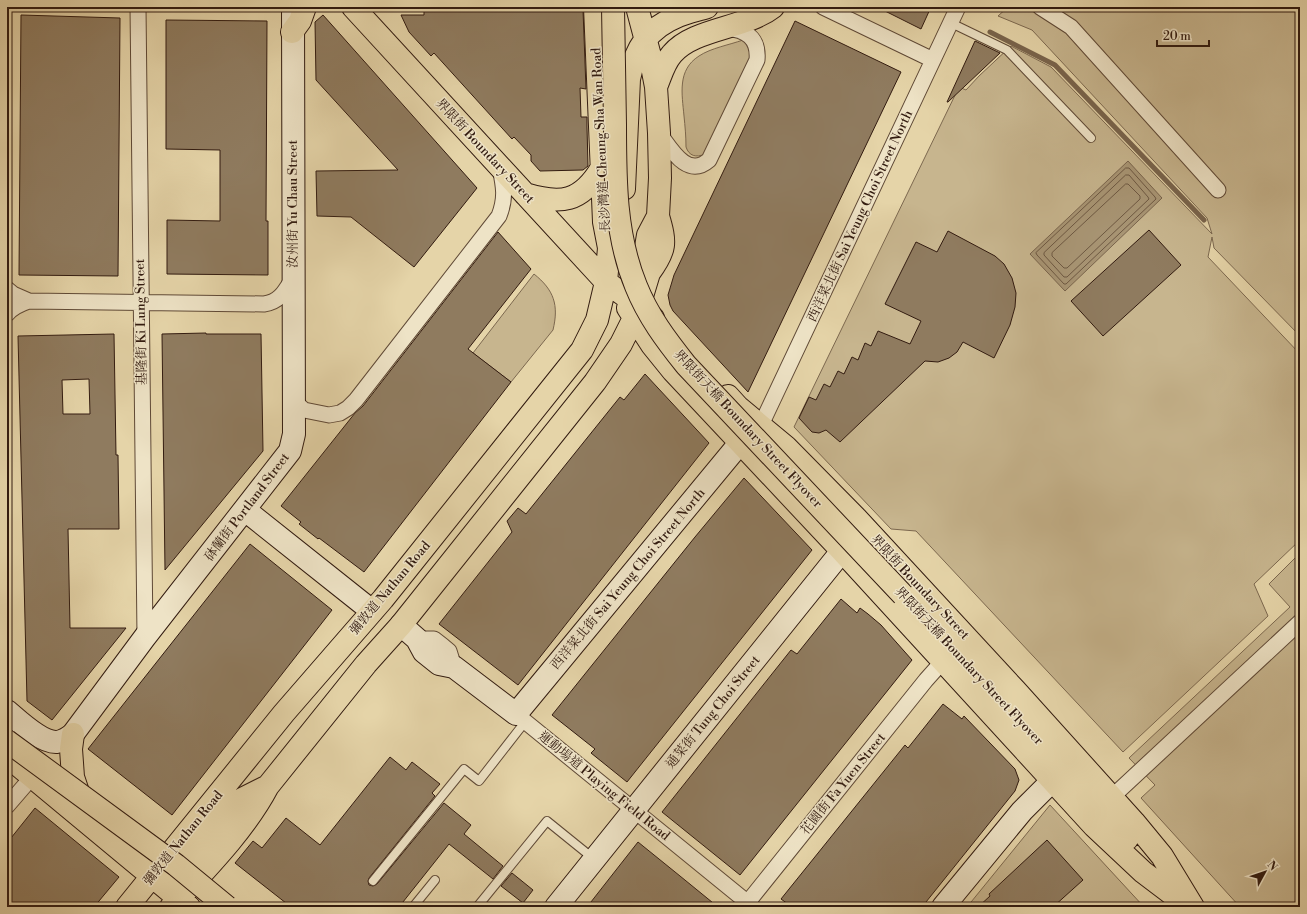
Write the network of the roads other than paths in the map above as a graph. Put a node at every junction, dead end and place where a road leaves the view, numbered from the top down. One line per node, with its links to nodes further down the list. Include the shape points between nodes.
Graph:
1 (138, 7): 27 (street, 基隆街 Ki Lung Street)
2 (599, 7): 19 (main road, 長沙灣道 Cheung Sha Wan Road); 46 (main road, 界限街天橋 Boundary Street Flyover, bridge, via 617,208 622,238 635,285 654,323 686,365 888,578)
3 (637, 7): 13 (main road)
4 (707, 7): 13 (main road, 長沙灣道 Cheung Sha Wan Road, via 664,23)
5 (773, 7): 12 (main road, via 748,21)
6 (823, 7): 14 (street)
7 (958, 7): 11 (street, 西洋菜北街 Sai Yeung Choi Street North)
8 (1040, 7): 20 (street, via 1071,27)
9 (362, 10): 18 (main road, 界限街 Boundary Street)
10 (293, 13): 23 (street, 汝州街 Yu Chau Street)
11 (951, 23): 14 (street, 西洋菜北街 Sai Yeung Choi Street North); 17 (lane, via 1007,50)
12 (725, 28): 15 (main road, via 688,42 677,50 664,68); 16 (street, via 741,30 749,36 756,44 757,60 712,156 700,166 690,166 679,159)
13 (646, 39): 15 (main road); 22 (main road, 長沙灣道 Cheung Sha Wan Road, via 632,63 629,79 624,191 617,231)
14 (933, 60): 31 (street, 西洋菜北街 Sai Yeung Choi Street North)
15 (656, 87): 16 (main road)
16 (659, 133): 28 (main road, via 658,216 664,245 657,263 649,273)
17 (1091, 138)
18 (499, 167): 21 (main road, 界限街 Boundary Street); 30 (street, via 504,192 499,216 356,400 340,413 329,415 304,410)
19 (601, 169): 21 (main road, via 588,188 568,199 554,201); 22 (main road, 長沙灣道 Cheung Sha Wan Road, via 604,222)
20 (1218, 190)
21 (525, 194): 24 (main road, 界限街 Boundary Street)
22 (609, 248): 24 (main road, 彌敦道 Nathan Road)
23 (293, 278): 27 (street, via 282,295 271,303); 30 (street, 汝州街 Yu Chau Street)
24 (613, 288): 28 (main road, 界限街 Boundary Street); 36 (main road, 彌敦道 Nathan Road, via 582,350)
25 (7, 289): 26 (street)
26 (29, 302): 27 (street); 29 (street, via 12,308)
27 (141, 303): 39 (street, 基隆街 Ki Lung Street)
28 (636, 312): 31 (main road, 界限街 Boundary Street, via 672,334 738,407); 32 (main road, 界限街 Boundary Street, via 652,345); 38 (main road, 彌敦道 Nathan Road, via 621,344 595,382)
29 (7, 314)
30 (294, 400): 33 (street, 砵蘭街 Portland Street, via 294,434 290,451)
31 (761, 425): 34 (main road, 界限街 Boundary Street)
32 (740, 443): 35 (main road, 界限街 Boundary Street); 42 (street, 西洋菜北街 Sai Yeung Choi Street North)
33 (245, 510): 36 (street); 39 (street, 砵蘭街 Portland Street)
34 (879, 542): 35 (street, 通菜街 Tung Choi Street, via 866,537 855,538); 48 (main road, 界限街 Boundary Street)
35 (842, 551): 40 (main road, 界限街 Boundary Street); 50 (street, 通菜街 Tung Choi Street)
36 (372, 611): 55 (main road, 彌敦道 Nathan Road, via 284,713)
37 (1300, 622): 48 (street)
38 (401, 625): 42 (street, 運動場道 Playing Field Road, via 418,639 424,652 439,664 454,667); 55 (main road, 彌敦道 Nathan Road, via 366,664 268,786 259,802 198,879)
39 (145, 637): 43 (street, 砵蘭街 Portland Street)
40 (944, 661): 46 (main road, 界限街 Boundary Street); 57 (street, 花園街 Fa Yuen Street, via 926,680)
41 (7, 711): 43 (street, via 46,741 65,740)
42 (521, 718): 50 (street, 運動場道 Playing Field Road); 54 (lane, via 479,781 464,769)
43 (73, 734): 51 (main road, via 73,777 83,807)
44 (7, 741): 59 (main road, bridge, via 176,865)
45 (7, 756): 47 (main road)
46 (1058, 775): 56 (main road, 界限街 Boundary Street, via 1122,834); 63 (street, via 1022,811)
47 (32, 777): 49 (street); 51 (main road)
48 (1112, 797): 56 (main road, 界限街 Boundary Street, via 1162,856)
49 (7, 806)
50 (634, 810): 52 (street, 通菜街 Tung Choi Street); 57 (street, 運動場道 Playing Field Road)
51 (94, 828): 55 (main road)
52 (594, 859): 61 (lane, via 547,821); 62 (street, 通菜街 Tung Choi Street)
53 (435, 880): 60 (lane)
54 (372, 881)
55 (171, 895): 58 (main road, 彌敦道 Nathan Road)
56 (1185, 904)
57 (748, 905)
58 (127, 907)
59 (227, 907)
60 (413, 907)
61 (478, 907)
62 (556, 907)
63 (943, 907)

